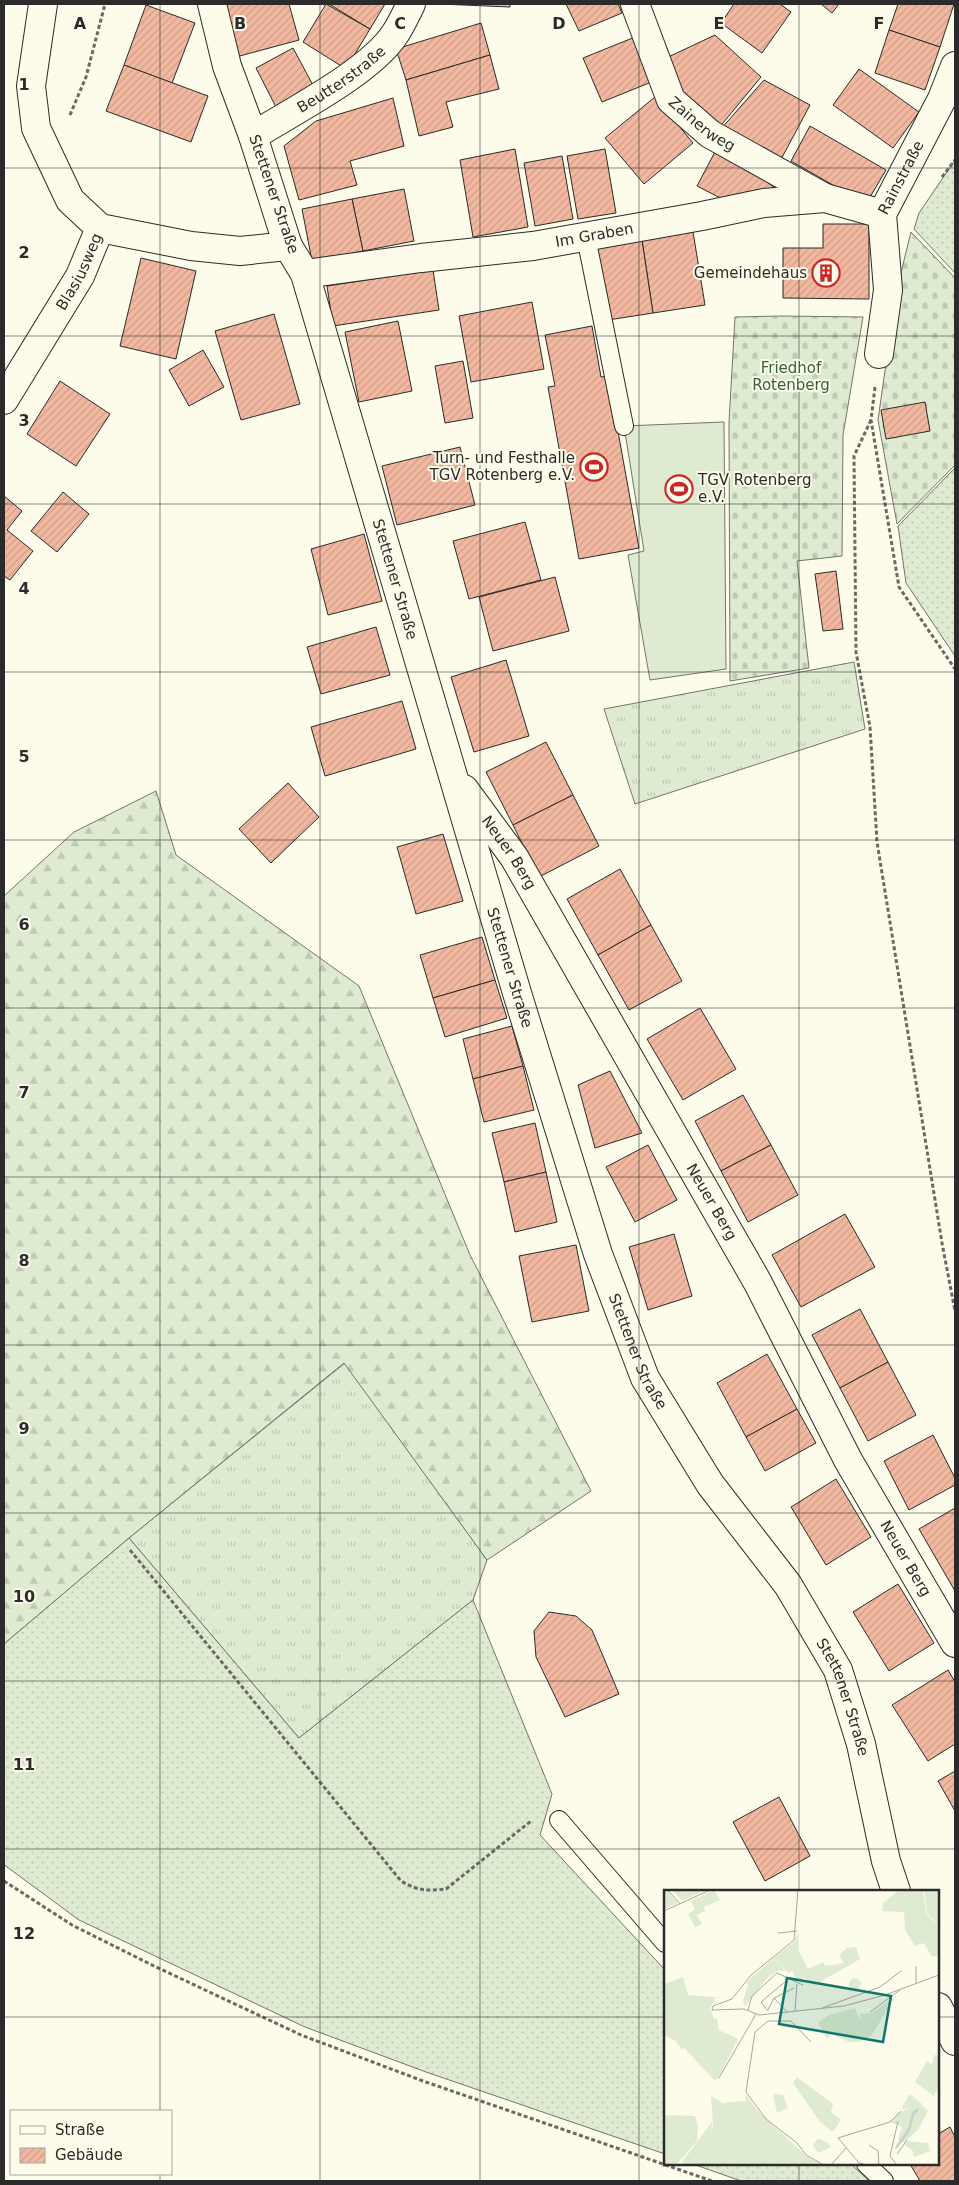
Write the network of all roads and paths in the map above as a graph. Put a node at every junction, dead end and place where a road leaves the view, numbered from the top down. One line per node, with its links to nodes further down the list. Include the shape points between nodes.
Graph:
1 (43, 4): 8 (street, via 31,86 36,128)
2 (105, 4): 8 (path, via 86,77)
3 (212, 4): 7 (street, Stettener Straße, via 227,66)
4 (411, 4): 7 (street, Beutterstraße, via 394,35 371,60)
5 (635, 4): 9 (street, Zainerweg, via 671,100 710,134)
6 (955, 66): 10 (street, Rainstraße, via 942,99)
7 (254, 136): 13 (street, Stettener Straße)
8 (50, 160): 11 (street, via 70,200)
9 (825, 198): 10 (street, Im Graben); 12 (street, Im Graben, via 764,203)
10 (882, 214): 15 (street, Rainstraße, via 888,290)
11 (100, 228): 13 (street, Blasiusweg, via 191,246 240,251); 16 (street, Blasiusweg, via 80,276)
12 (586, 237): 14 (street, Im Graben); 18 (lane)
13 (288, 246): 14 (street, Stettener Straße)
14 (305, 274): 20 (street, Stettener Straße)
15 (879, 354): 17 (path)
16 (4, 400)
17 (871, 420): 19 (path, via 899,587); 21 (path, via 854,456 856,652 870,727 877,842)
18 (624, 426)
19 (955, 669)
20 (452, 772): 23 (street, Neuer Berg, via 514,858 758,1282 848,1460); 26 (street, Stettener Straße, via 595,1245 645,1378 710,1484 788,1584 838,1670 860,1744 886,1861)
21 (955, 1311)
22 (130, 1550): 24 (path, via 401,1881 415,1889 446,1888 535,1819 546,1815)
23 (955, 1643)
24 (559, 1820): 27 (lane)
25 (4, 1882): 30 (path, via 72,1925 301,2035)
26 (896, 1890)
27 (664, 1941)
28 (939, 2009): 29 (street)
29 (955, 2041)
30 (664, 2164)
31 (666, 2165): 33 (path)
32 (867, 2165): 34 (lane)
33 (712, 2181)
34 (884, 2181)

